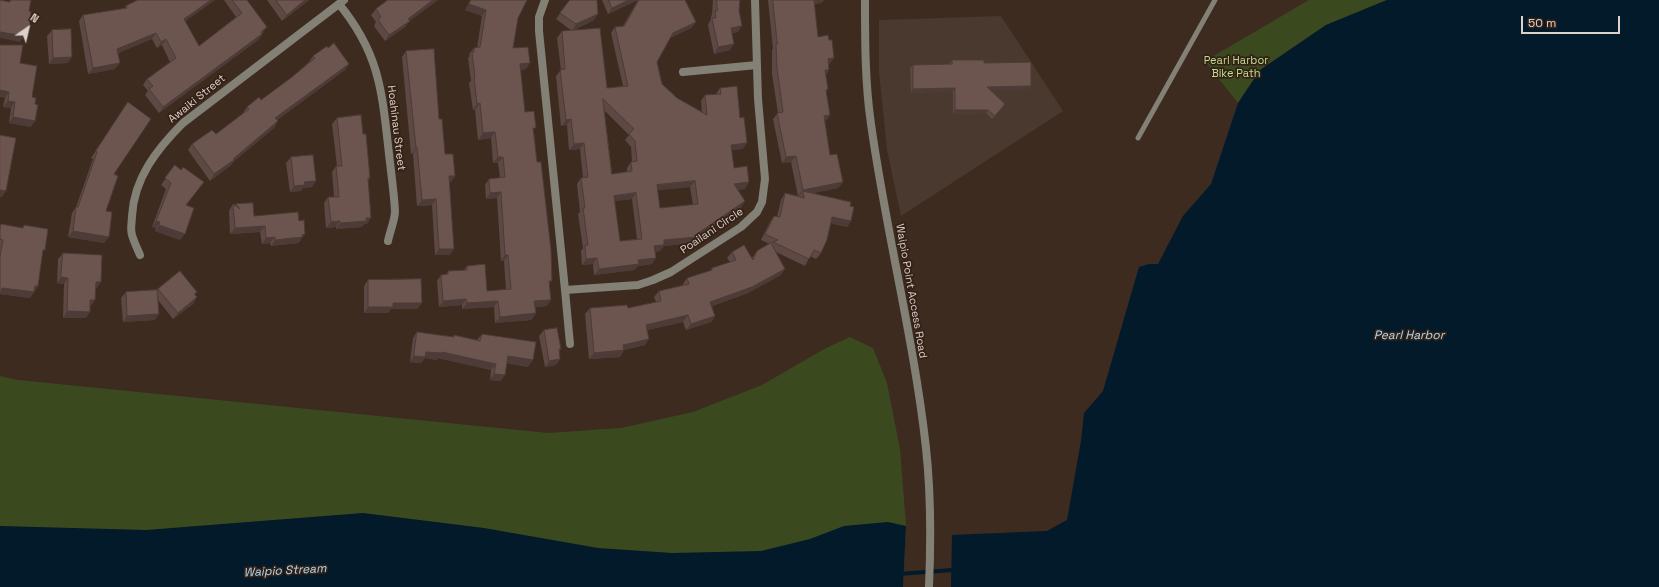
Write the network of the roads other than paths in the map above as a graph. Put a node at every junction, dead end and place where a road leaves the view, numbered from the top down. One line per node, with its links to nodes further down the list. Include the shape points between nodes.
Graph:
1 (545, 0): 11 (street, via 539,17 539,31)
2 (754, 0): 6 (street, Poailani Circle)
3 (865, 0): 13 (street, Waipio Point Access Road, via 865,60 871,123 926,449)
4 (1215, 0): 8 (lane)
5 (341, 2): 9 (street, Hoahinau Street, via 370,54 382,95 395,212); 10 (street, Awaiki Street, via 183,123 162,143 150,161 133,205 131,233)
6 (757, 65): 7 (street); 11 (street, Poailani Circle, via 765,180 762,202 757,212 741,227 671,272 653,280 638,285)
7 (683, 72)
8 (1138, 138)
9 (388, 241)
10 (140, 255)
11 (565, 290): 12 (street)
12 (570, 344)
13 (930, 587)

